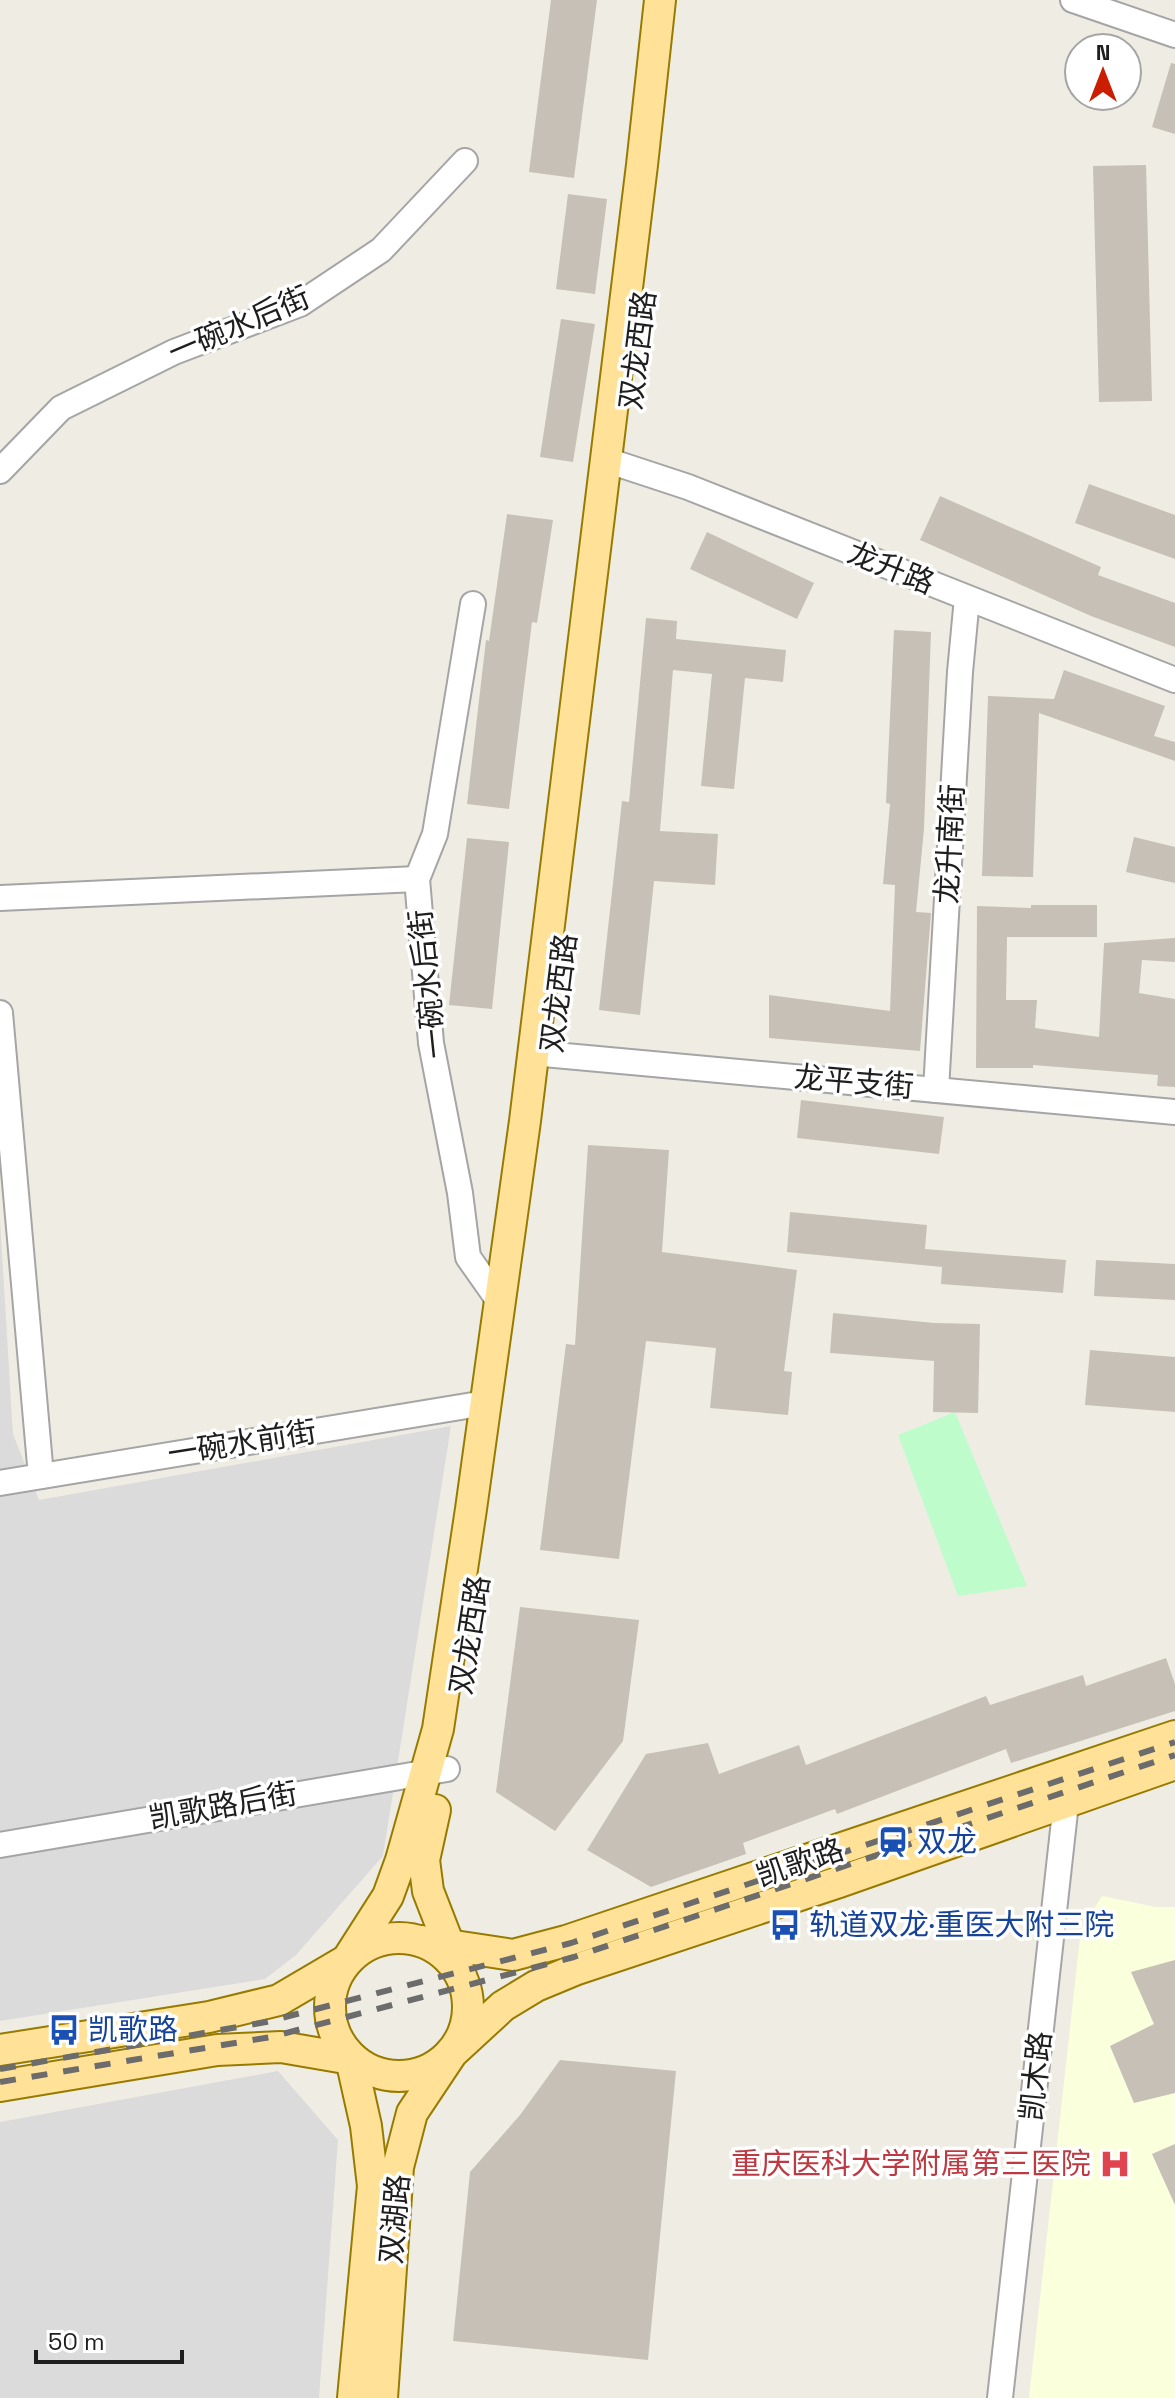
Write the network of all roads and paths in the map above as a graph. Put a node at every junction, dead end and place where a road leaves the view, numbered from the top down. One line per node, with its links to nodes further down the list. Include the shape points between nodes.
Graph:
1 (660, 0): 6 (main road, 双龙西路)
2 (678, 0): 6 (main road, 双龙西路)
3 (1073, 0): 4 (street)
4 (1175, 35)
5 (465, 161): 7 (street, 一碗水后街, via 381,250 300,304 174,352 61,408)
6 (615, 463): 8 (street, 龙升路); 14 (main road, 双龙西路)
7 (0, 471)
8 (967, 598): 10 (street, 龙升路); 15 (street, 龙升南街)
9 (473, 604): 11 (street, via 435,834)
10 (1175, 680)
11 (417, 879): 12 (street, 一碗水后街); 17 (street, 一碗水后街, via 431,1043 468,1257)
12 (0, 898)
13 (0, 1013): 19 (street)
14 (542, 1054): 15 (street, 龙平支街); 17 (main road, 双龙西路); 23 (main road, 双龙西路, via 487,1527 456,1732)
15 (936, 1090): 16 (street, 龙平支街)
16 (1175, 1112)
17 (499, 1301): 18 (main road, 双龙西路)
18 (485, 1403): 19 (street, 一碗水前街); 23 (main road, 双龙西路, via 438,1729)
19 (41, 1476): 20 (street, 一碗水前街)
20 (0, 1483)
21 (1175, 1736): 26 (main road, 凯歌路, via 566,1941 513,1955)
22 (1175, 1764): 24 (main road, 凯歌路)
23 (437, 1770): 25 (street, 凯歌路后街); 26 (main road, 双龙西路, via 424,1860); 27 (main road, 双龙西路, via 388,1896)
24 (1066, 1803): 29 (main road, 凯歌路, via 577,1969 503,2006); 34 (street, 凯木路)
25 (0, 1845)
26 (435, 1944): 27 (main road, via 381,1940); 29 (main road, 双龙西路, via 461,1976 467,1996 468,2016)
27 (347, 1960): 28 (main road, via 279,2000 209,2017); 30 (main road, via 329,2000 337,2041)
28 (0, 2050)
29 (452, 2053): 30 (main road, via 435,2067 391,2077); 33 (main road, 双湖路, via 412,2113 398,2167)
30 (351, 2059): 31 (main road, via 281,2047 217,2050); 32 (main road, 双湖路, via 373,2186)
31 (0, 2086)
32 (353, 2398)
33 (382, 2398)
34 (1000, 2398)

